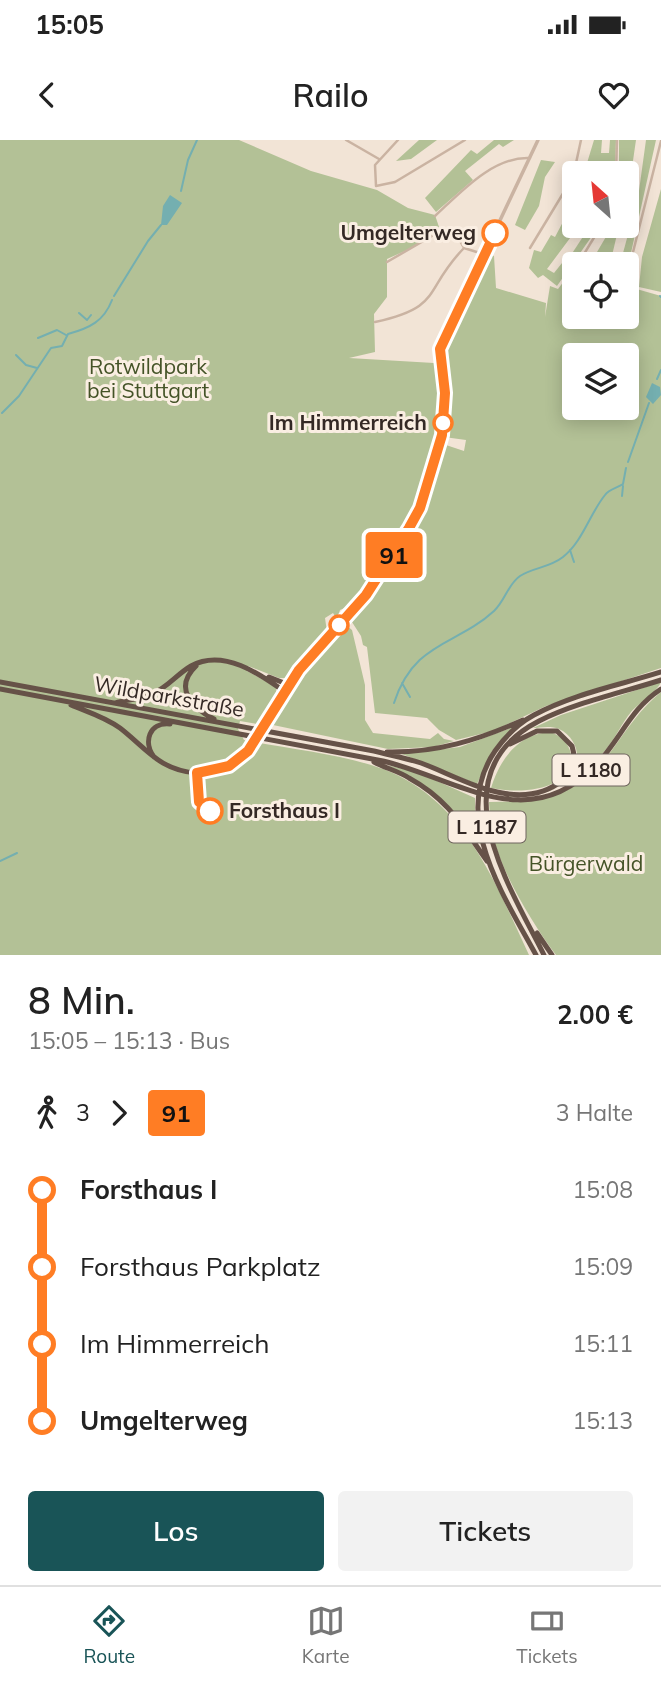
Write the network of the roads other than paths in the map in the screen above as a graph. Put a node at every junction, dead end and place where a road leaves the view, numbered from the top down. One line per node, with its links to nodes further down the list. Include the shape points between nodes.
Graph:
1 (346, 140): 9 (street)
2 (398, 140): 9 (street)
3 (465, 140): 9 (street, via 395,182 376,186)
4 (538, 140): 8 (street)
5 (581, 140): 13 (street, via 573,177)
6 (617, 140): 10 (street)
7 (661, 141): 14 (street)
8 (530, 158): 11 (street, via 487,172); 15 (street)
9 (379, 159)
10 (616, 161)
11 (435, 216)
12 (464, 248): 15 (street); 16 (street, via 456,234 444,229); 17 (street, via 420,308)
13 (530, 248)
14 (633, 252)
15 (484, 254): 23 (street, via 440,349 445,393 442,435 420,508 372,587)
16 (387, 262)
17 (375, 322)
18 (201, 662): 20 (highway, via 224,661); 28 (highway, L 1180, via 152,694); 30 (highway, L 1180, via 188,676 187,696 197,710)
19 (661, 672): 29 (highway, L 1187)
20 (266, 677): 23 (highway); 26 (highway)
21 (661, 680): 32 (highway, L 1187, via 545,718)
22 (0, 682): 28 (highway, Wildparkstraße / L 1180)
23 (289, 685): 26 (street)
24 (0, 689): 27 (highway, Wildparkstraße / L 1180)
25 (661, 689): 38 (highway, L 1180, via 638,708 602,759 577,781 534,798)
26 (285, 692): 36 (street, via 245,755 219,770)
27 (62, 701): 31 (highway, Wildparkstraße / L 1180); 35 (highway, L 1180, via 114,724)
28 (112, 704): 30 (highway, Wildparkstraße / L 1180)
29 (530, 717): 33 (highway, L 1180, via 444,748); 39 (highway, L 1187, via 496,750 479,789 480,833)
30 (222, 722): 33 (highway, Wildparkstraße / L 1180)
31 (195, 725): 34 (highway, Wildparkstraße / L 1180); 35 (highway, via 164,723 150,732 147,744)
32 (510, 744): 38 (highway, L 1180, via 537,731 557,731 572,746 573,767 562,781 543,789); 40 (highway, L 1187, via 492,772 485,813 494,852)
33 (374, 751): 37 (highway, L 1180, via 419,763)
34 (372, 760): 37 (highway, L 1180, via 413,768); 39 (highway, L 1187, via 412,779 444,802 468,830)
35 (158, 762): 36 (highway, L 1180)
36 (197, 773)
37 (472, 789): 38 (highway, L 1180)
38 (491, 795)
39 (494, 873): 41 (highway, L 1187)
40 (522, 909): 42 (highway); 43 (highway)
41 (535, 954)
42 (544, 955)
43 (552, 955)

